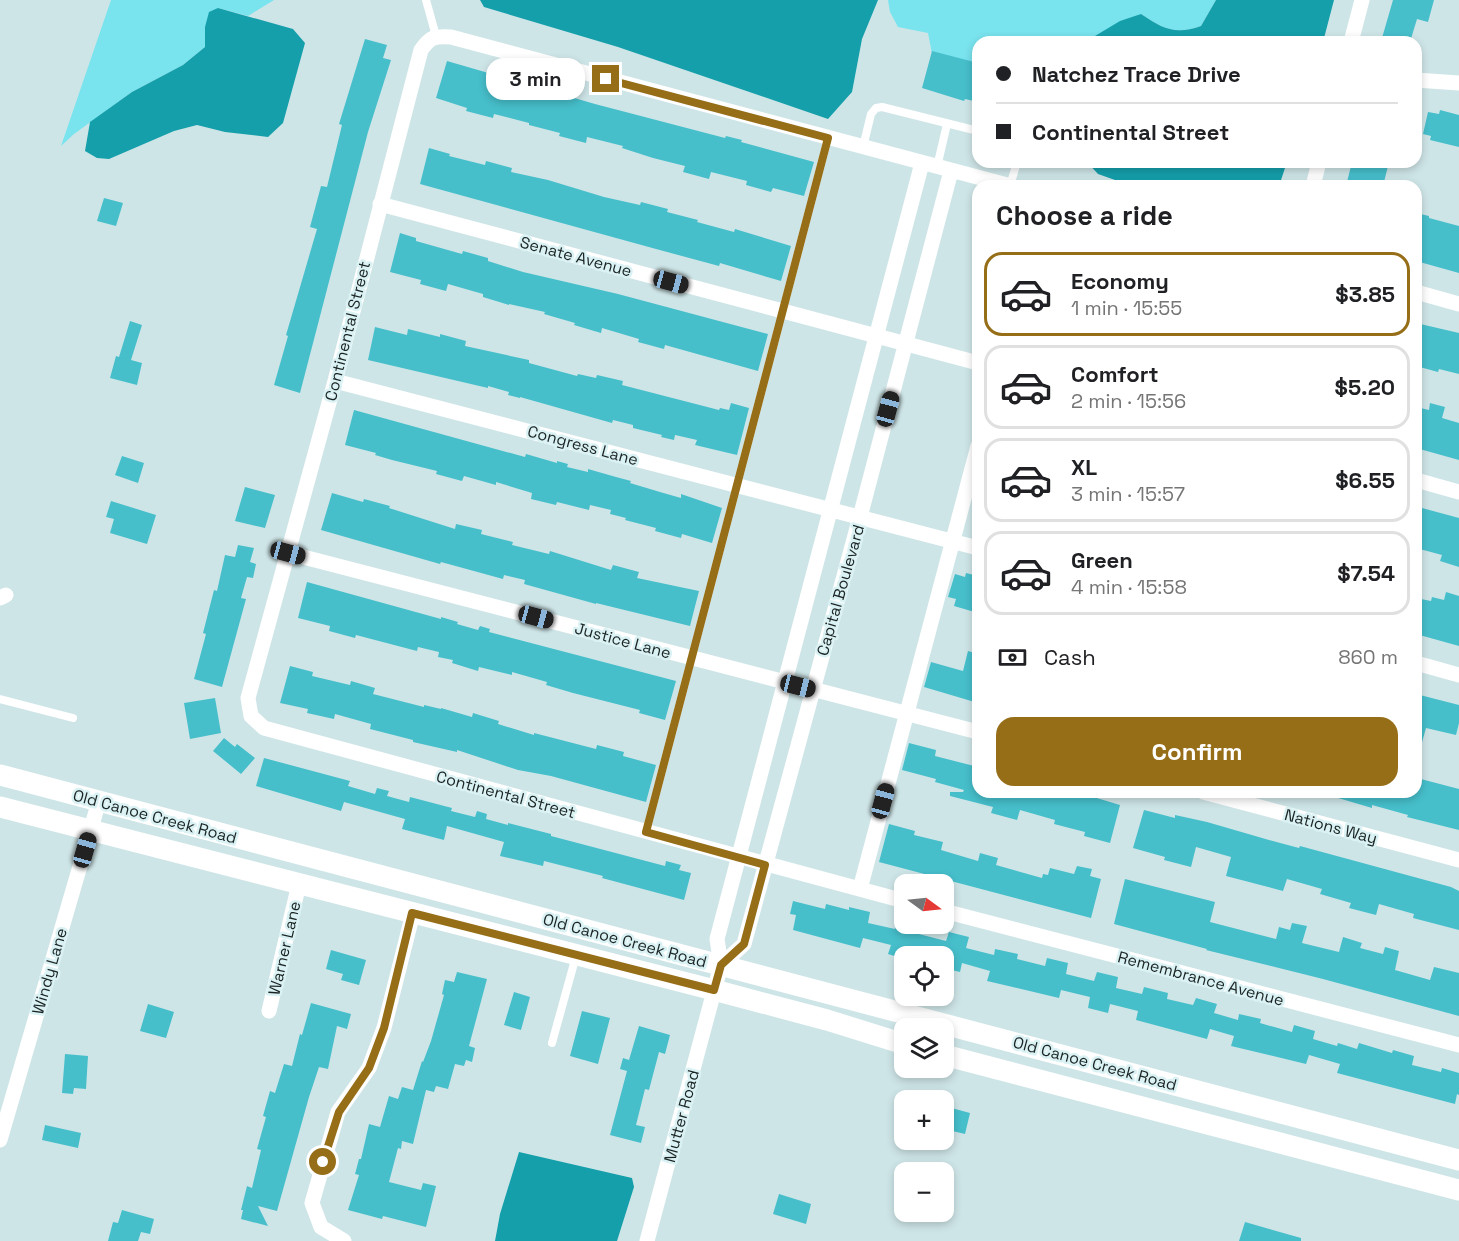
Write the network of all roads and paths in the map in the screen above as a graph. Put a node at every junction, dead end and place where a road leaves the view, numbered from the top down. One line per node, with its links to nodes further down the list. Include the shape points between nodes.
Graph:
1 (426, 0): 3 (lane)
2 (1362, 0): 4 (street)
3 (436, 36): 9 (street); 13 (street, Continental Street, via 421,50)
4 (1353, 36)
5 (1422, 80): 6 (street)
6 (1459, 83)
7 (947, 123): 8 (lane); 10 (lane, via 876,108); 11 (lane)
8 (972, 129)
9 (828, 138): 10 (street); 16 (lane)
10 (863, 147): 11 (street)
11 (937, 167): 12 (street); 17 (street, Capital Boulevard); 18 (street, Capital Boulevard)
12 (988, 180)
13 (380, 204): 16 (street, Senate Avenue); 20 (street, Continental Street)
14 (1422, 294): 15 (street)
15 (1459, 304)
16 (783, 312): 17 (street, Senate Avenue); 23 (lane)
17 (876, 337): 18 (street, Senate Avenue); 25 (street, Capital Boulevard)
18 (906, 344): 19 (street, Senate Avenue); 26 (street, Capital Boulevard)
19 (972, 361)
20 (335, 381): 23 (street, Congress Lane); 29 (street, Continental Street)
21 (972, 469): 27 (street)
22 (1422, 482): 24 (street)
23 (737, 485): 25 (street, Congress Lane); 30 (lane)
24 (1459, 492)
25 (830, 509): 26 (street, Congress Lane); 33 (street, Capital Boulevard)
26 (860, 517): 27 (street, Congress Lane); 34 (street, Capital Boulevard)
27 (953, 542): 28 (street, Congress Lane); 36 (street)
28 (972, 547)
29 (288, 553): 30 (street, Justice Lane); 44 (street, Continental Street, via 248,698 252,716 264,728)
30 (693, 658): 33 (street, Justice Lane); 44 (lane)
31 (1422, 665): 32 (street)
32 (1459, 675)
33 (784, 682): 34 (street, Justice Lane); 45 (street, Capital Boulevard)
34 (812, 689): 36 (street); 47 (street, Capital Boulevard)
35 (0, 699): 37 (lane)
36 (906, 713): 38 (street); 49 (street)
37 (73, 718)
38 (972, 730)
39 (0, 775): 41 (main road, Old Canoe Creek Road)
40 (1226, 798): 46 (street, Nations Way)
41 (99, 801): 43 (street, Windy Lane); 54 (main road, Old Canoe Creek Road)
42 (0, 807): 43 (main road, Old Canoe Creek Road)
43 (90, 830): 48 (main road, Old Canoe Creek Road); 61 (street, Windy Lane)
44 (646, 832): 45 (street, Continental Street)
45 (737, 857): 47 (street, Continental Street); 54 (street, Capital Boulevard, via 717,939)
46 (1459, 860)
47 (765, 865): 49 (street); 54 (street, Capital Boulevard, via 744,944)
48 (299, 884): 51 (main road, Old Canoe Creek Road); 56 (street, Warner Lane)
49 (860, 889): 50 (street)
50 (894, 898)
51 (412, 913): 53 (main road, Old Canoe Creek Road); 64 (street, via 384,1028 369,1068 339,1112 312,1203 321,1227)
52 (954, 914): 59 (street, Remembrance Avenue)
53 (576, 955): 55 (main road, Old Canoe Creek Road); 58 (lane)
54 (721, 965): 55 (street, Mutter Road); 62 (main road, Old Canoe Creek Road)
55 (714, 990): 57 (main road, Old Canoe Creek Road); 65 (street, Mutter Road)
56 (269, 1011)
57 (894, 1041)
58 (552, 1043)
59 (1459, 1045)
60 (954, 1058): 63 (main road, Old Canoe Creek Road)
61 (0, 1140)
62 (1459, 1160)
63 (1459, 1190)
64 (344, 1241)
65 (647, 1241)

